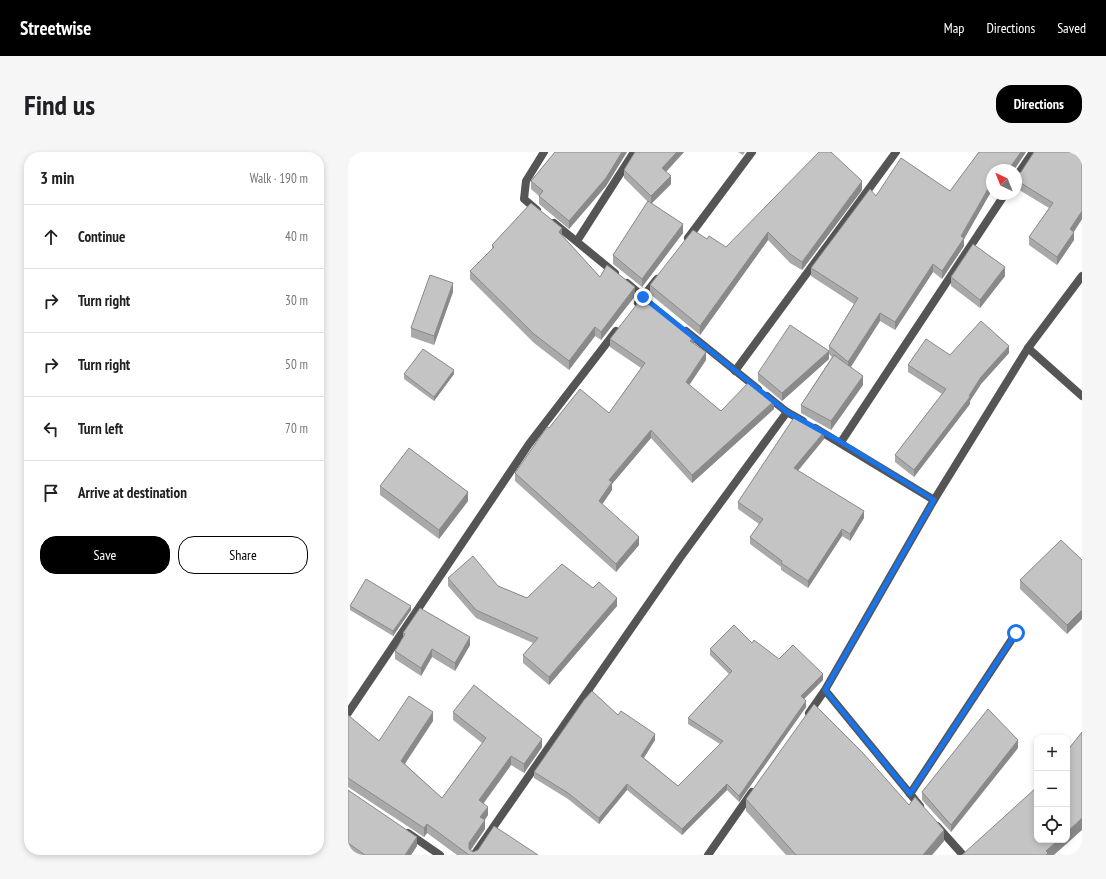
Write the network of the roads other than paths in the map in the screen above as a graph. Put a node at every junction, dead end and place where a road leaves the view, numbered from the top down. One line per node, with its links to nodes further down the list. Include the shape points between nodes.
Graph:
1 (544, 152): 8 (street, via 526,181 524,199)
2 (634, 152): 8 (street)
3 (752, 152): 9 (street)
4 (896, 152): 18 (street)
5 (1033, 152): 6 (street)
6 (1022, 168)
7 (1001, 200): 21 (street)
8 (577, 241): 12 (street)
9 (681, 246)
10 (662, 272): 12 (street)
11 (1082, 276): 17 (street)
12 (643, 297): 13 (street); 14 (street)
13 (655, 307)
14 (634, 309)
15 (624, 321): 25 (street, via 529,444)
16 (680, 326): 18 (street)
17 (1028, 348): 19 (street); 22 (street)
18 (735, 371): 20 (street)
19 (1082, 396)
20 (787, 412): 21 (street); 31 (street, via 680,558)
21 (841, 442): 22 (street)
22 (934, 500): 24 (street)
23 (1016, 633): 28 (street)
24 (825, 690): 26 (street); 28 (street)
25 (348, 713)
26 (802, 722)
27 (757, 785): 32 (street)
28 (910, 794): 33 (street)
29 (401, 828): 30 (street)
30 (440, 855)
31 (474, 855)
32 (708, 855)
33 (963, 855)

